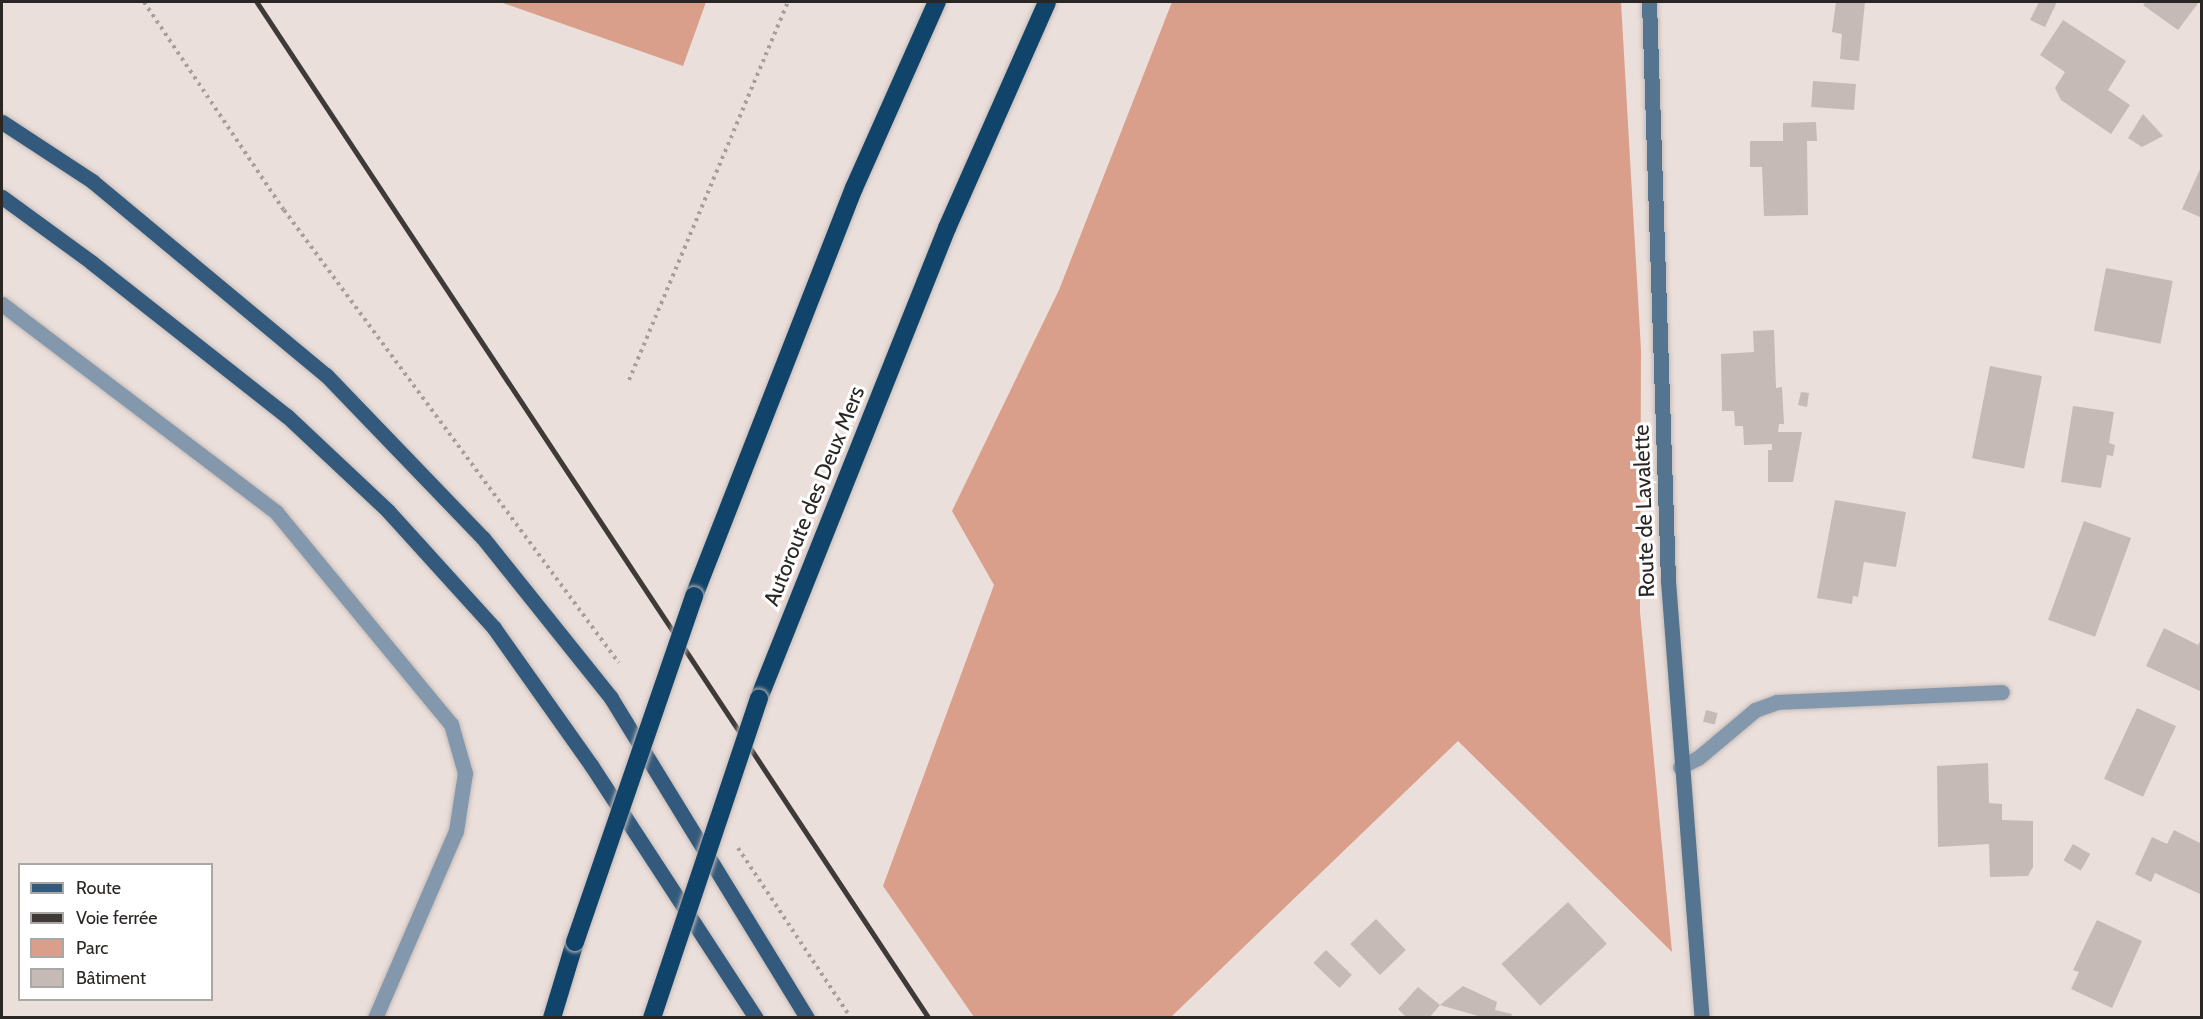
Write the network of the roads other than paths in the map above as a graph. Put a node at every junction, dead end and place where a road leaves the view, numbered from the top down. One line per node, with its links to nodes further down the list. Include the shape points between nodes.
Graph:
1 (937, 2): 10 (highway, bridge, via 854,188 694,596)
2 (1047, 2): 11 (highway, Autoroute des Deux Mers, bridge, via 947,228 759,698)
3 (1649, 2): 8 (main road, Route de Lavalette, via 1668,581)
4 (2, 122): 13 (main road, via 92,181 326,375 483,538 611,698)
5 (2, 197): 12 (main road, via 92,262 287,416 388,511 494,628 591,765)
6 (2, 304): 9 (street, via 276,512 451,724 465,773 456,831)
7 (2002, 692): 8 (street, via 1777,702 1755,710 1698,758)
8 (1680, 767): 14 (main road, Route de Lavalette)
9 (375, 1017)
10 (552, 1017)
11 (652, 1017)
12 (756, 1017)
13 (807, 1017)
14 (1702, 1017)

